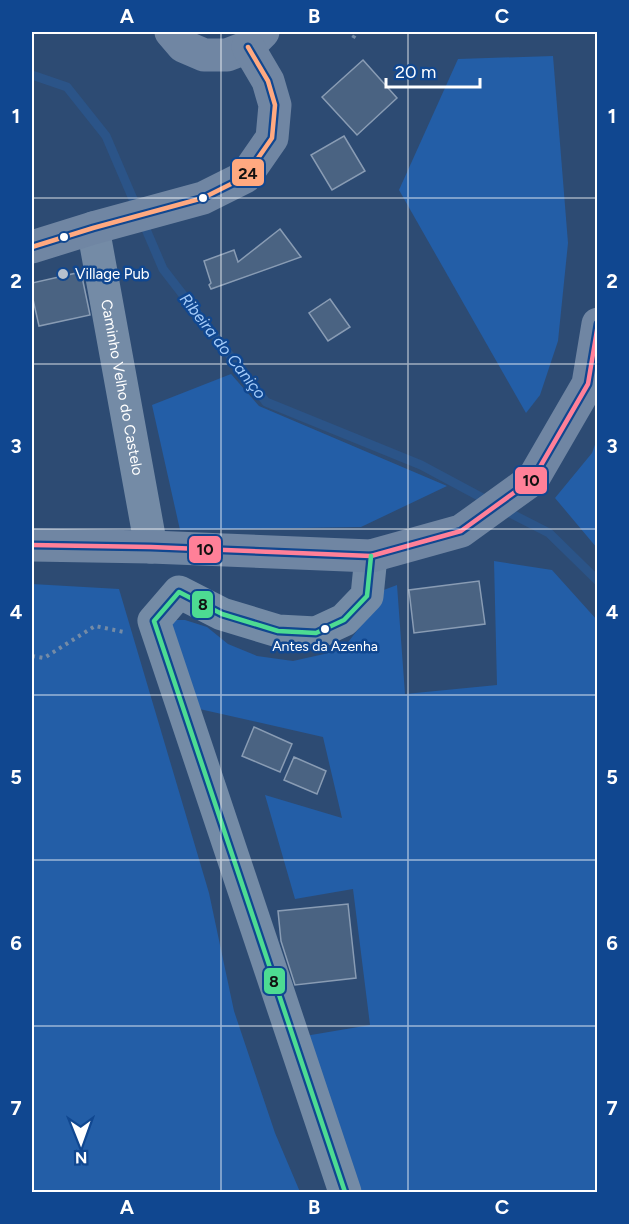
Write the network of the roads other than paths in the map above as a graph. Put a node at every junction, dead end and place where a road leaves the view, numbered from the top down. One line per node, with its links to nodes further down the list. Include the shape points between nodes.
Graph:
1 (171, 32): 2 (main road, via 183,46 204,55 227,55)
2 (255, 39): 3 (main road, via 275,105 272,138 245,177 203,198)
3 (93, 228): 4 (main road); 7 (street, Caminho Velho do Castelo)
4 (32, 247)
5 (597, 324): 8 (main road, via 588,384 533,478 461,531)
6 (32, 545): 7 (main road)
7 (151, 547): 8 (main road)
8 (371, 556): 9 (street, via 367,596 344,620 316,633 278,631 222,614 179,592 154,621)
9 (345, 1192)

